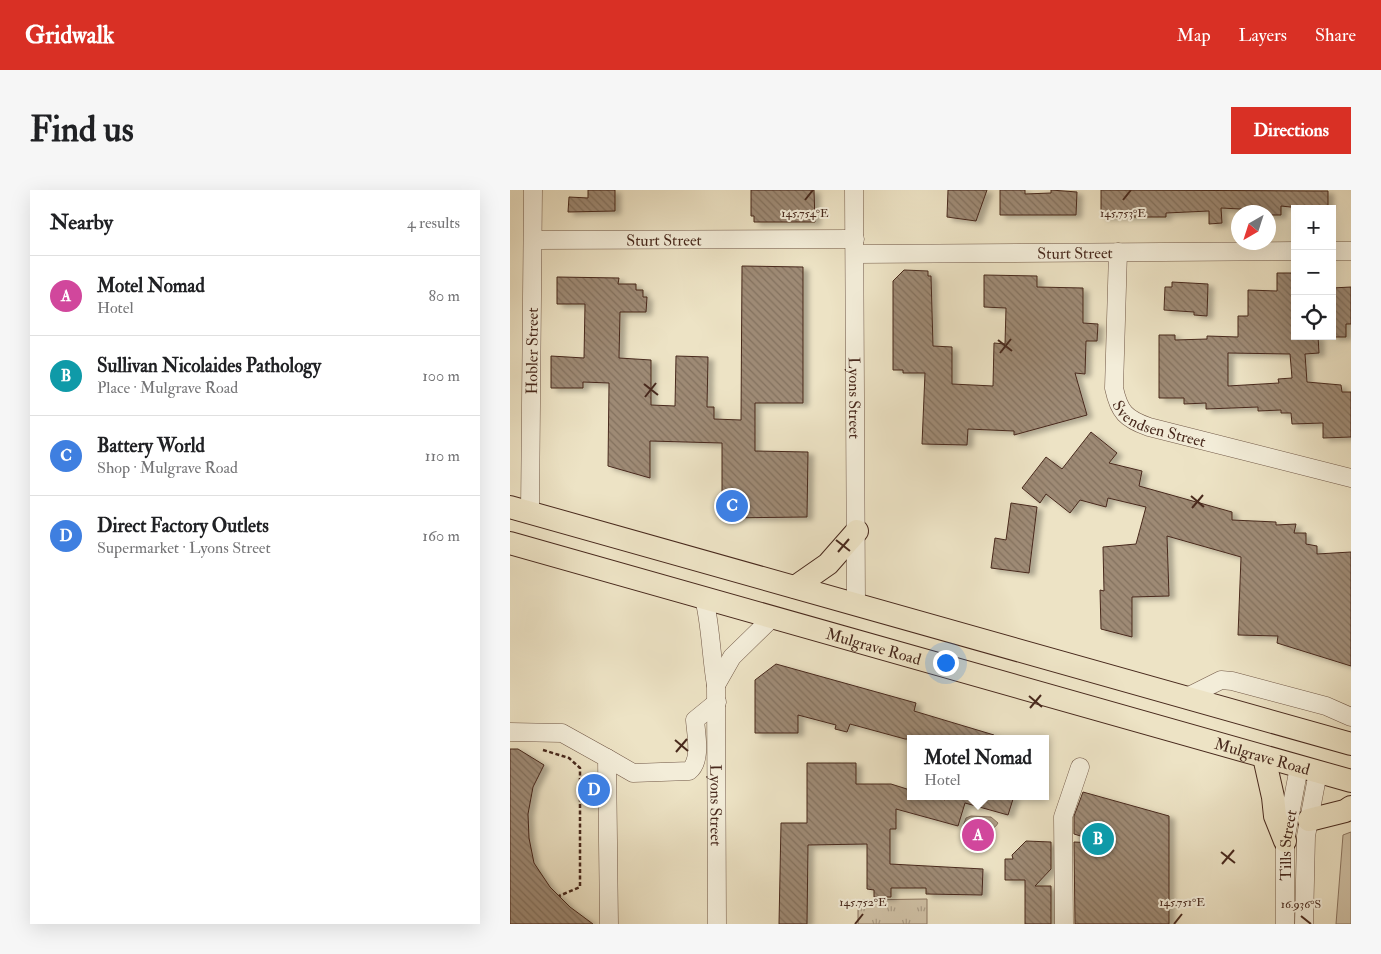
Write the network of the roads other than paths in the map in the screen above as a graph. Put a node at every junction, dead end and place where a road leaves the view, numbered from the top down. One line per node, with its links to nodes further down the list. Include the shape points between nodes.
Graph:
1 (533, 190): 3 (street, Hobler Street)
2 (854, 190): 4 (street, Lyons Street)
3 (533, 240): 4 (street, Sturt Street); 10 (street, Hobler Street)
4 (855, 247): 8 (street, Sturt Street); 11 (street, Lyons Street)
5 (1291, 251): 8 (street, Sturt Street)
6 (1336, 251): 7 (street)
7 (1351, 251)
8 (1118, 252): 9 (street, Svendsen Street, via 1114,388 1117,404 1125,414 1134,422 1149,427)
9 (1351, 478)
10 (520, 510): 13 (main road)
11 (857, 532): 13 (main road, via 828,564); 15 (street, Lyons Street)
12 (510, 544): 14 (main road, Mulgrave Road)
13 (795, 587): 15 (main road)
14 (704, 598): 16 (main road, Mulgrave Road); 18 (street, Lyons Street)
15 (856, 604): 17 (main road); 19 (main road)
16 (772, 618): 17 (main road, Mulgrave Road); 18 (street, Lyons Street, via 732,657)
17 (852, 640): 24 (main road, Mulgrave Road)
18 (717, 693): 25 (street, via 695,720 694,767 682,772 633,773); 33 (street, Lyons Street)
19 (1187, 697): 20 (street, via 1221,680 1232,681 1326,706); 22 (main road)
20 (1351, 717)
21 (510, 732): 25 (street, via 562,733)
22 (1318, 734): 23 (main road); 27 (main road)
23 (1351, 744)
24 (1264, 757): 27 (main road, Mulgrave Road); 31 (main road, via 1275,816)
25 (607, 758): 32 (street)
26 (1080, 767): 34 (street, via 1063,817)
27 (1309, 770): 28 (main road, Mulgrave Road); 30 (street, Tills Street); 31 (street, Tills Street)
28 (1351, 781)
29 (1351, 807): 30 (main road)
30 (1309, 820): 36 (street, Tills Street)
31 (1285, 841): 35 (street, Tills Street)
32 (609, 924)
33 (717, 924)
34 (1064, 924)
35 (1285, 924)
36 (1304, 924)

